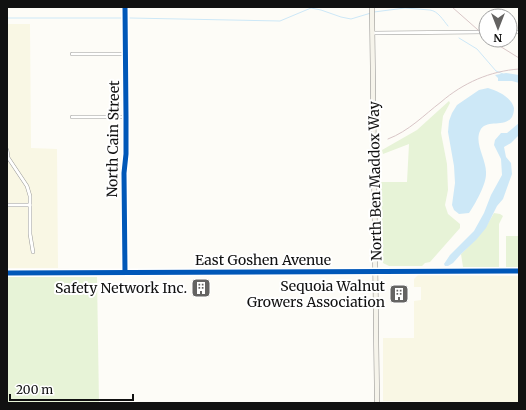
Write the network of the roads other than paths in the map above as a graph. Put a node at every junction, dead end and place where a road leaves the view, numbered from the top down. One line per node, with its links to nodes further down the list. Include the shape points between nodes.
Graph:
1 (126, 7): 6 (street, North Cain Street)
2 (372, 7): 3 (main road, North Ben Maddox Way)
3 (373, 32): 4 (street); 16 (main road, North Ben Maddox Way)
4 (478, 32)
5 (72, 54): 6 (street)
6 (126, 54): 8 (street, North Cain Street)
7 (72, 117): 8 (street)
8 (126, 117): 15 (street, North Cain Street)
9 (7, 150): 10 (street)
10 (7, 156): 12 (street, via 27,186)
11 (7, 205): 12 (street)
12 (30, 205): 13 (street)
13 (33, 252)
14 (519, 271): 16 (street, East Goshen Avenue)
15 (125, 272): 16 (street, East Goshen Avenue); 17 (street, East Goshen Avenue)
16 (375, 272): 18 (main road, North Ben Maddox Way)
17 (7, 273)
18 (377, 403)

